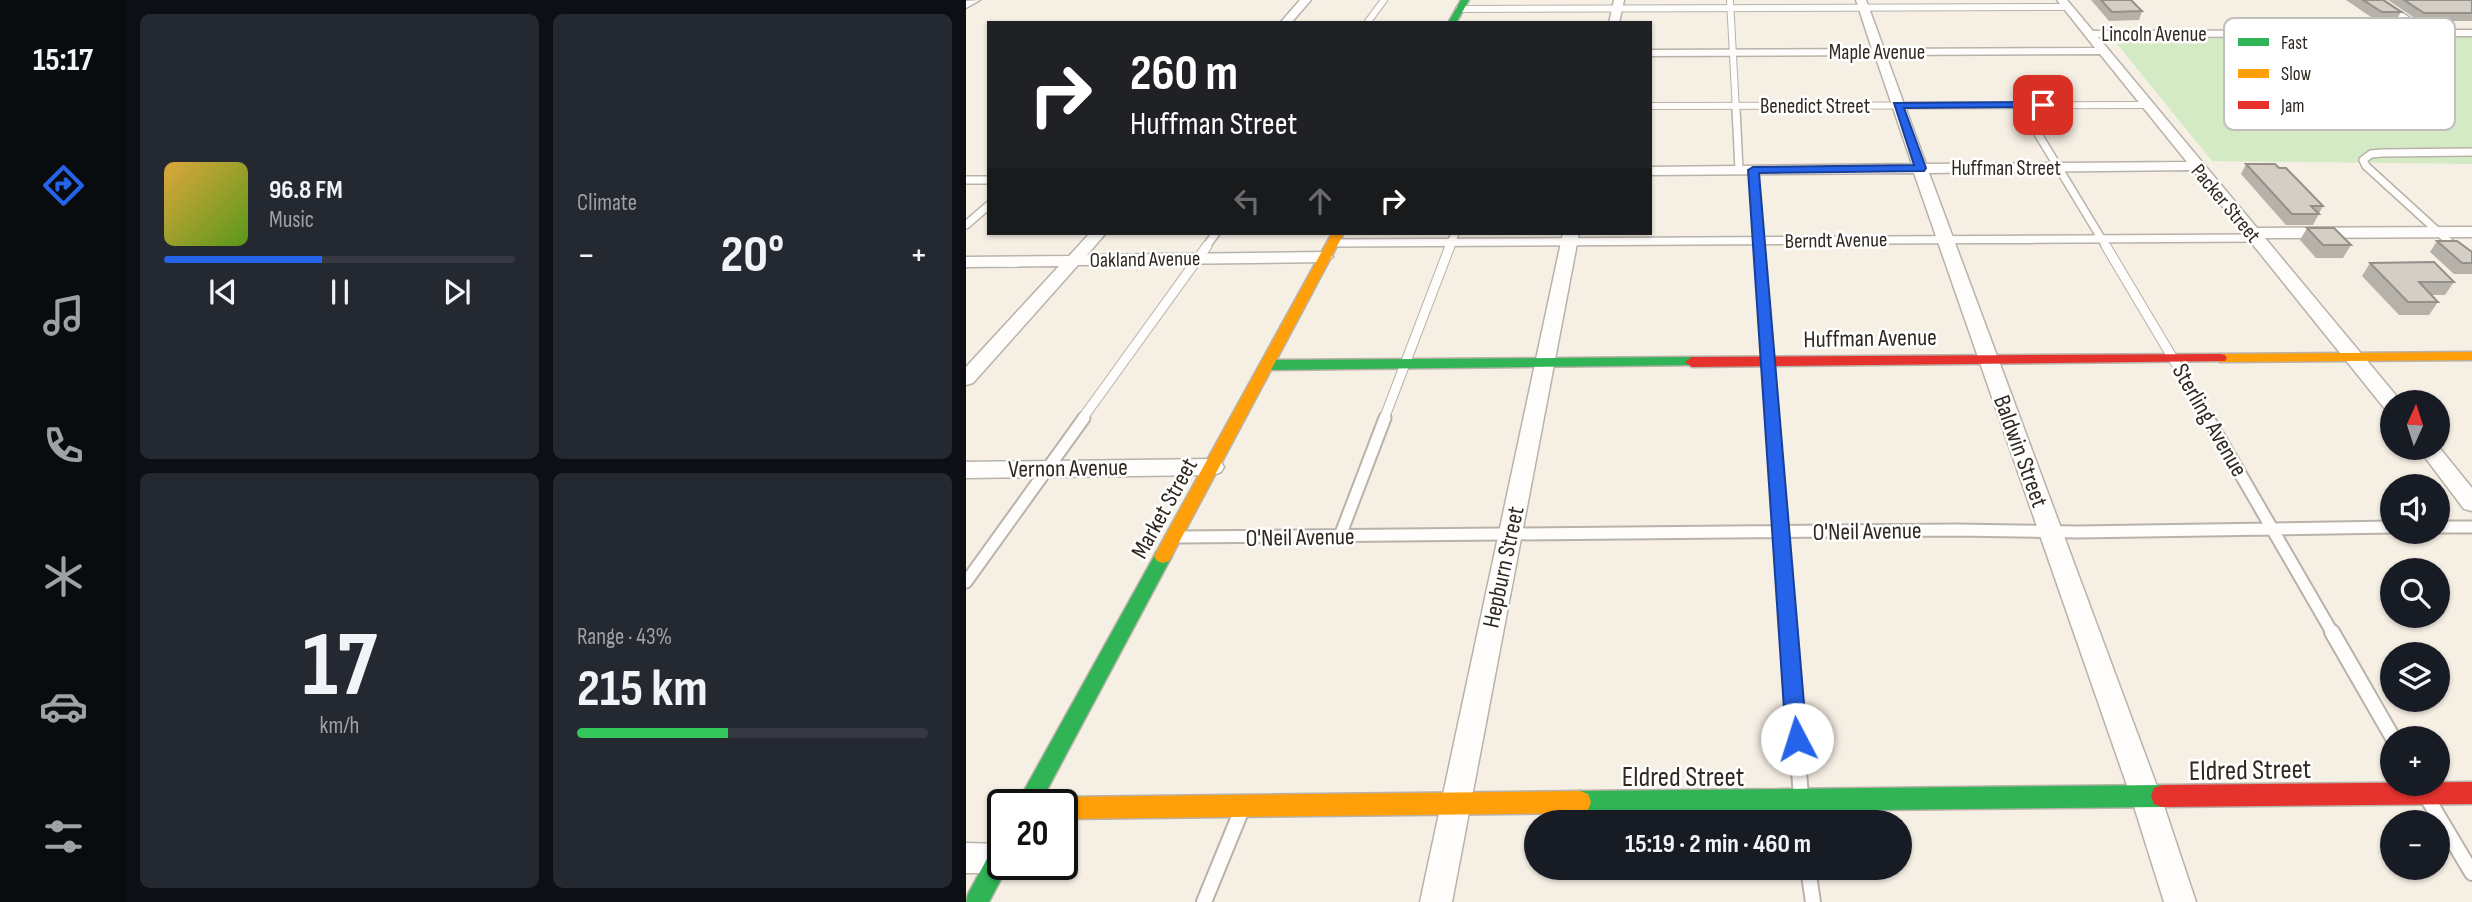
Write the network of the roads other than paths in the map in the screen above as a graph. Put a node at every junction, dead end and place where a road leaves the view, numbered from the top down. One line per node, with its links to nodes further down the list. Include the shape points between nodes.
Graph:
1 (975, 0): 9 (street)
2 (1306, 0): 13 (street)
3 (1384, 0): 14 (lane)
4 (1730, 0): 10 (lane)
5 (2376, 0): 12 (street)
6 (1618, 4): 10 (lane); 11 (lane)
7 (1863, 4): 8 (lane); 10 (lane); 19 (street, Baldwin Street)
8 (2064, 4): 15 (street, Packer Street)
9 (966, 5)
10 (1731, 8): 18 (lane)
11 (1459, 10)
12 (2403, 18)
13 (1288, 21)
14 (1368, 21)
15 (2088, 34): 16 (street, Lincoln Avenue); 17 (street, Packer Street)
16 (2224, 34)
17 (2103, 51): 19 (street, Maple Avenue); 23 (street, Packer Street)
18 (1732, 52): 19 (street, Maple Avenue); 20 (street, Maple Avenue); 25 (lane)
19 (1880, 52): 21 (street, Baldwin Street)
20 (1652, 53)
21 (1898, 105): 22 (lane, Benedict Street); 25 (lane, Benedict Street); 29 (street, Baldwin Street)
22 (2021, 105): 23 (lane, Benedict Street); 28 (lane, Sterling Avenue)
23 (2147, 105): 27 (street, Packer Street)
24 (1652, 106): 25 (lane, Benedict Street)
25 (1734, 106): 30 (lane)
26 (2472, 152): 37 (lane, via 2371,154 2363,160)
27 (2195, 166): 28 (street, Huffman Street); 41 (street, Packer Street)
28 (2060, 167): 29 (street, Huffman Street); 43 (lane, Sterling Avenue)
29 (1920, 168): 30 (street, Huffman Street); 44 (street, Baldwin Street)
30 (1746, 170): 31 (street, Huffman Street); 45 (lane)
31 (1652, 171)
32 (987, 178): 33 (lane)
33 (966, 180)
34 (987, 207): 35 (lane)
35 (966, 225)
36 (2472, 232): 37 (street)
37 (2439, 233): 41 (street); 51 (lane)
38 (1096, 235): 49 (street)
39 (1215, 235): 48 (lane)
40 (1454, 235): 46 (lane)
41 (2254, 236): 43 (lane, Berndt Avenue); 52 (street, Packer Street)
42 (1570, 238): 45 (lane, Berndt Avenue); 46 (lane, Berndt Avenue); 57 (street, Hepburn Street)
43 (2103, 239): 44 (lane, Berndt Avenue); 54 (lane, Sterling Avenue)
44 (1946, 240): 45 (lane, Berndt Avenue); 55 (street, Baldwin Street)
45 (1759, 242): 56 (lane)
46 (1451, 243): 47 (lane, Berndt Avenue); 59 (lane)
47 (1332, 245): 48 (street, Oakland Avenue); 58 (street, Market Street)
48 (1197, 259): 49 (street, Oakland Avenue); 64 (lane)
49 (1074, 260): 50 (street, Oakland Avenue); 60 (street)
50 (966, 262)
51 (2472, 262)
52 (2354, 356): 53 (street, Huffman Avenue); 54 (street, Huffman Avenue); 61 (street, Packer Street)
53 (2472, 356)
54 (2174, 358): 55 (street, Huffman Avenue); 67 (lane, Sterling Avenue)
55 (1987, 359): 56 (street, Huffman Avenue); 71 (street, Baldwin Street)
56 (1768, 362): 57 (street, Huffman Avenue); 72 (lane)
57 (1545, 363): 59 (street, Huffman Avenue); 73 (street, Hepburn Street)
58 (1268, 365): 59 (street, Huffman Avenue); 63 (street, Market Street)
59 (1404, 365): 74 (lane)
60 (966, 379)
61 (2381, 390)
62 (2438, 460): 66 (street)
63 (1213, 467): 64 (street, Vernon Avenue); 75 (street, Market Street)
64 (1047, 469): 65 (street, Vernon Avenue); 76 (lane)
65 (966, 470)
66 (2472, 503)
67 (2272, 527): 68 (lane, O'Neil Avenue); 71 (lane, O'Neil Avenue); 77 (lane, Sterling Avenue)
68 (2380, 527)
69 (2450, 527): 70 (lane)
70 (2472, 527)
71 (2051, 532): 72 (lane, O'Neil Avenue); 83 (street, Baldwin Street)
72 (1780, 533): 73 (lane, O'Neil Avenue); 84 (lane)
73 (1509, 535): 74 (lane, O'Neil Avenue); 85 (street, Hepburn Street)
74 (1340, 536): 75 (lane, O'Neil Avenue)
75 (1174, 537): 78 (street, Market Street)
76 (966, 582)
77 (2386, 726)
78 (1036, 789)
79 (2380, 790): 83 (street, Eldred Street)
80 (2450, 791): 81 (street, Eldred Street)
81 (2472, 793)
82 (2425, 796): 91 (lane)
83 (2146, 797): 84 (street, Eldred Street); 98 (street, Baldwin Street)
84 (1802, 802): 85 (street, Eldred Street); 88 (lane)
85 (1456, 805): 86 (street, Eldred Street); 96 (street, Hepburn Street)
86 (1243, 807): 87 (street, Eldred Street); 95 (lane)
87 (1078, 808)
88 (1802, 810)
89 (987, 856): 90 (street)
90 (966, 858)
91 (2472, 873)
92 (988, 880): 94 (street)
93 (1810, 880): 97 (lane)
94 (976, 902)
95 (1204, 902)
96 (1436, 902)
97 (1813, 902)
98 (2180, 902)

